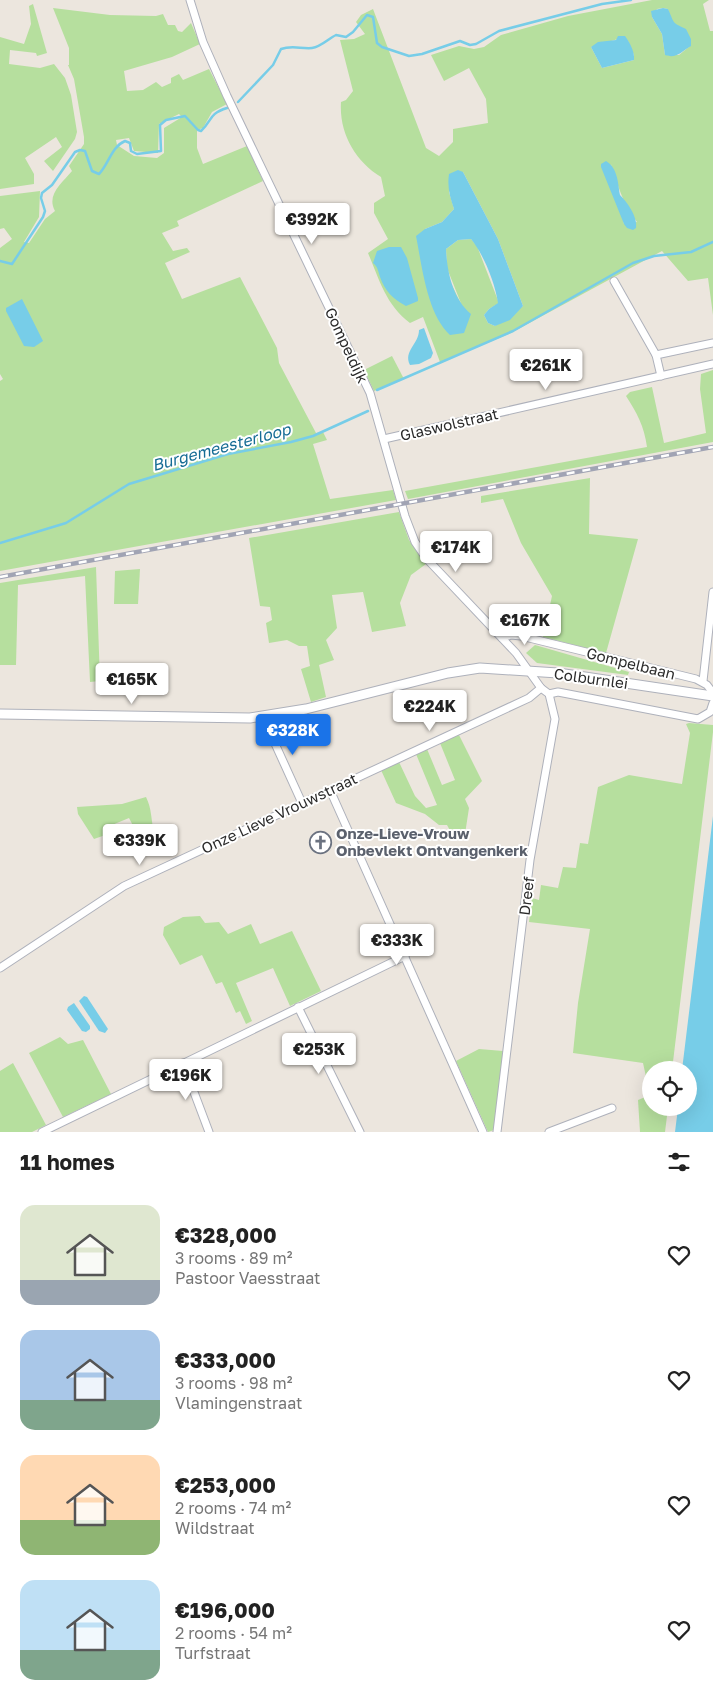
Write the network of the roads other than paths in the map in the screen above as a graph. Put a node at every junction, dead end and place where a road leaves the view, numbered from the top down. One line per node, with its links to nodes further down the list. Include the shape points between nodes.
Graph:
1 (190, 0): 7 (street, Gompeldijk, via 203,42 224,90 370,393)
2 (614, 282): 4 (street)
3 (713, 343): 4 (street)
4 (656, 355): 6 (street)
5 (713, 364): 6 (street, Glaswolstraat)
6 (661, 376): 7 (street, Glaswolstraat)
7 (384, 439): 9 (street, Gompeldijk, via 415,542 426,558)
8 (713, 592): 11 (street)
9 (502, 638): 10 (street, Gompeldijk); 11 (street, Gompelbaan, via 521,636)
10 (528, 670): 12 (street); 14 (street, Colburnlei); 17 (street, via 480,668 454,672)
11 (703, 681): 14 (street)
12 (541, 688): 13 (street); 18 (street, Onze Lieve Vrouwstraat, via 533,696)
13 (548, 694): 15 (street, via 558,692 698,719 710,712); 29 (street, Dreef, via 555,719 530,860)
14 (713, 694)
15 (713, 703)
16 (0, 714): 17 (street, via 200,719)
17 (265, 716): 19 (street)
18 (330, 790): 19 (street, Onze Lieve Vrouwstraat); 20 (street)
19 (302, 803): 21 (street, Onze Lieve Vrouwstraat, via 124,886)
20 (405, 956): 22 (street); 28 (street)
21 (0, 968)
22 (298, 1007): 23 (street); 27 (street)
23 (183, 1063): 25 (street); 26 (street)
24 (612, 1108): 30 (street)
25 (42, 1132)
26 (209, 1132)
27 (360, 1132)
28 (483, 1132)
29 (497, 1132)
30 (549, 1132)

